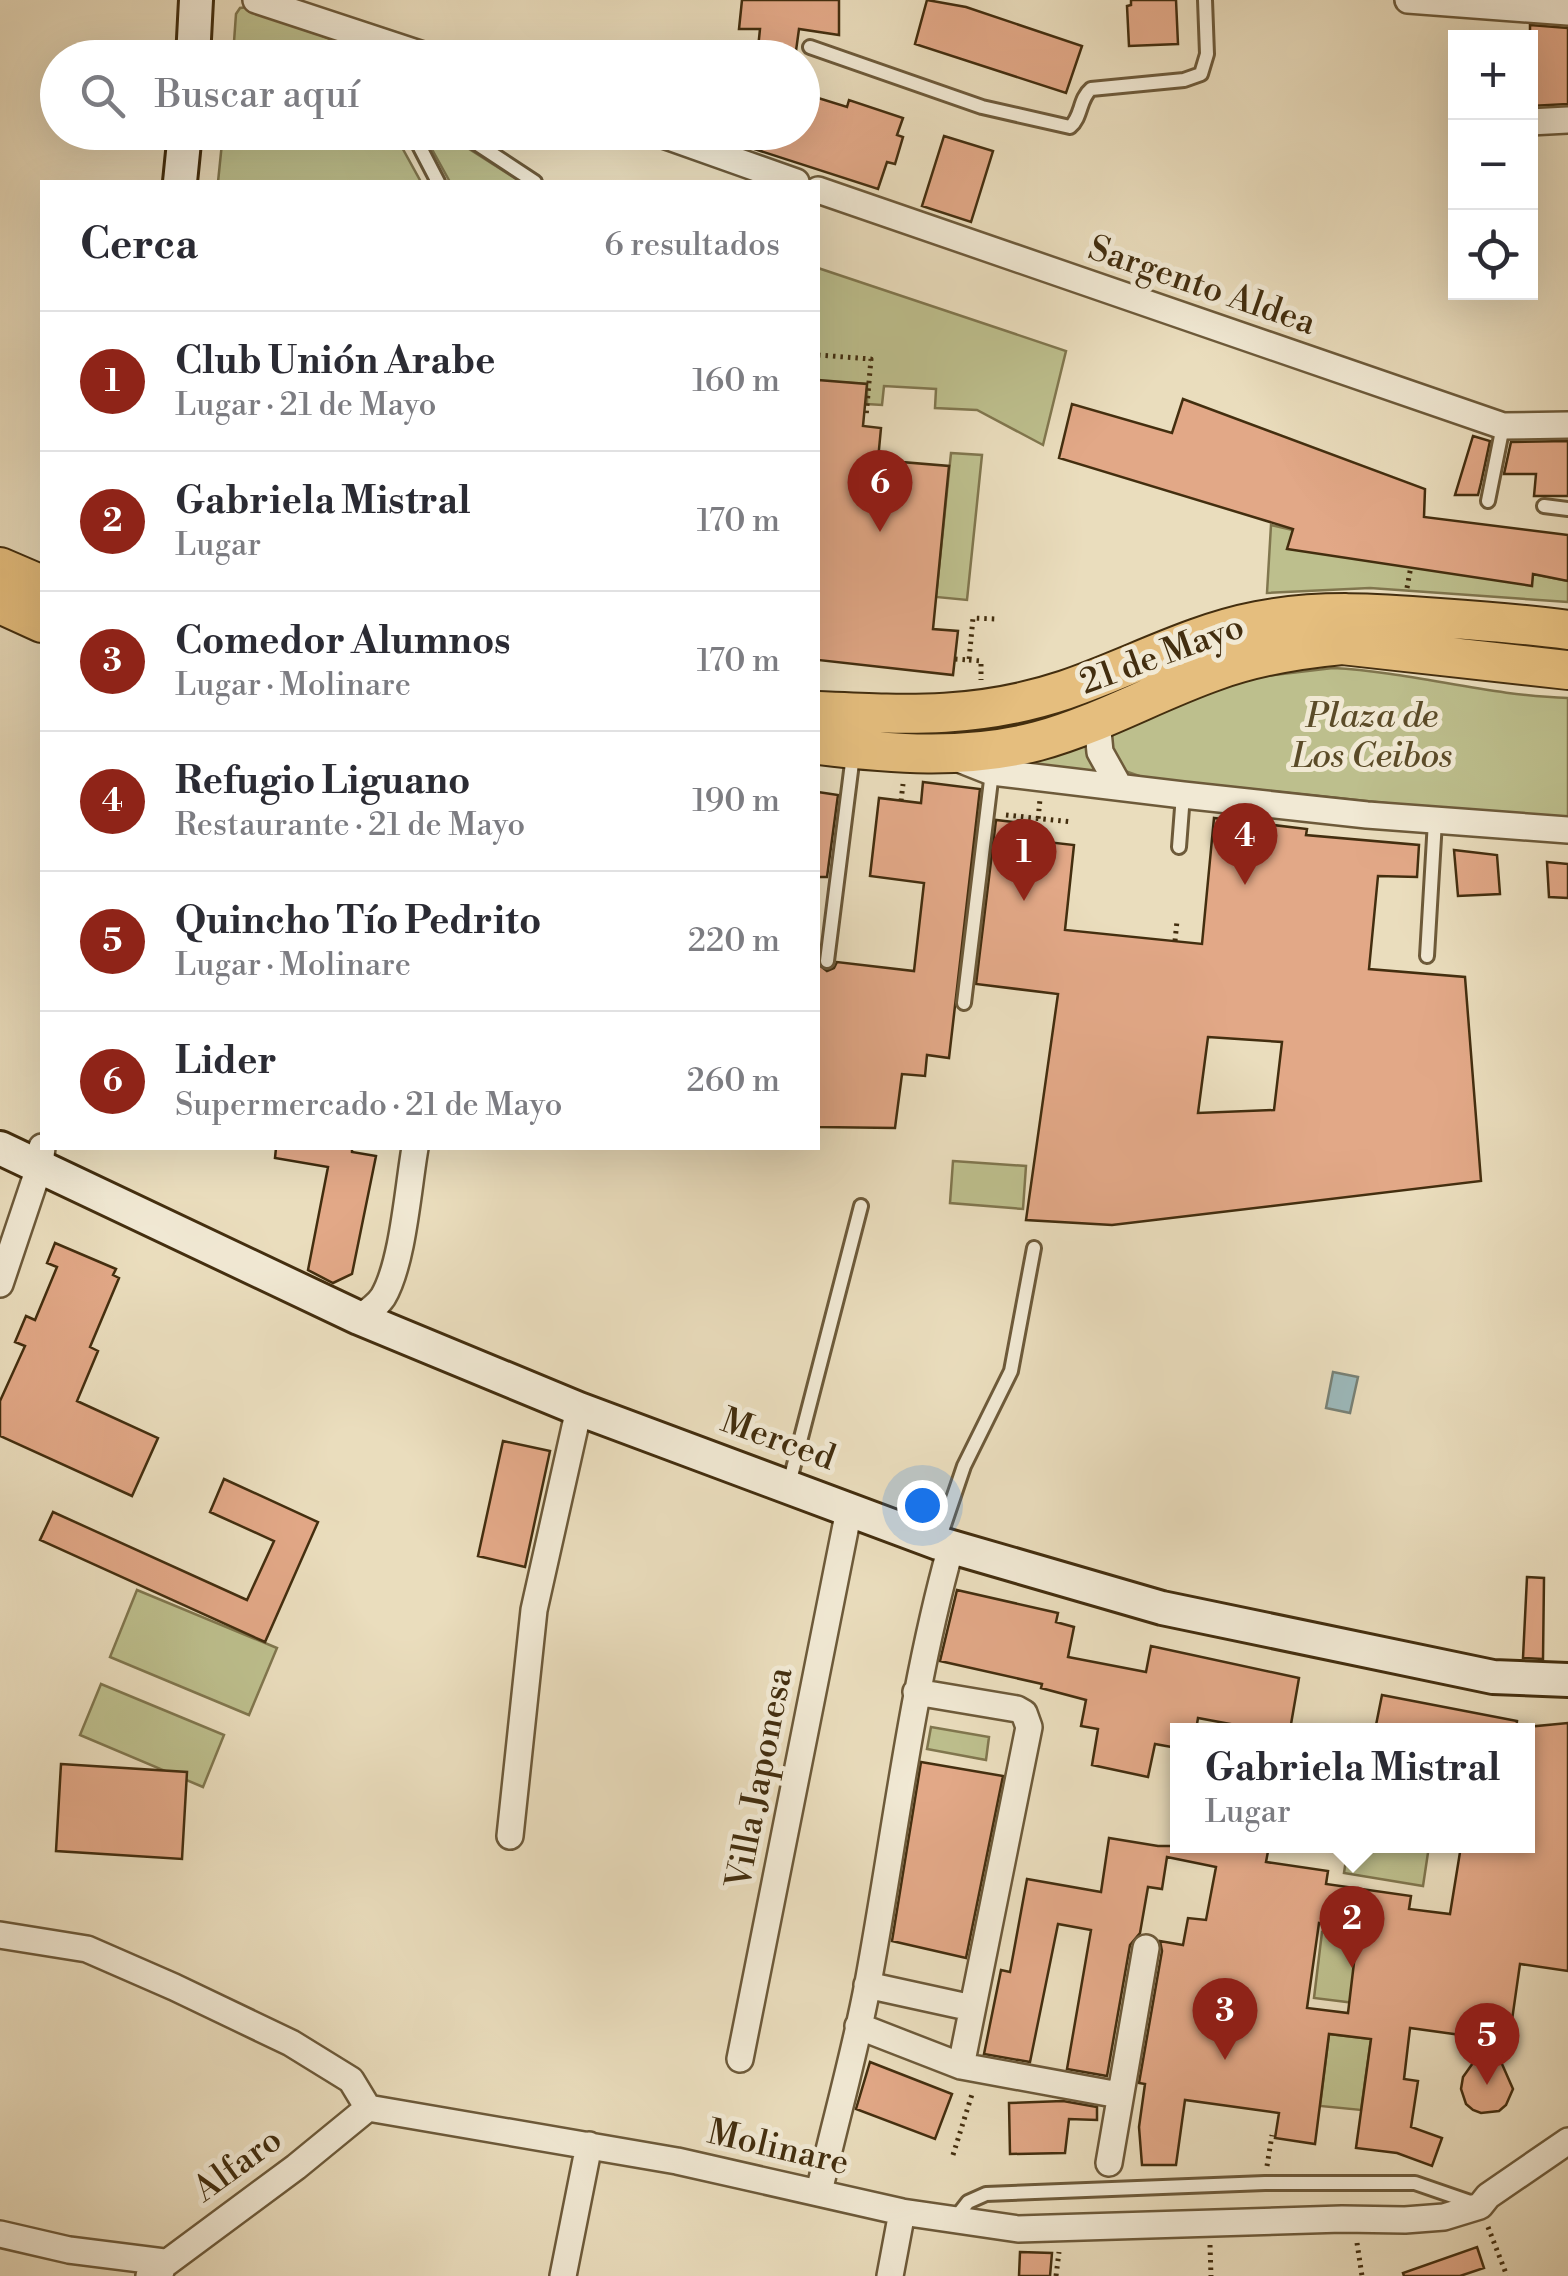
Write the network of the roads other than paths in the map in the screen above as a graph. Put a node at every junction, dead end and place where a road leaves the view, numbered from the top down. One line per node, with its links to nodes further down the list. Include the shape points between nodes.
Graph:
1 (196, 0): 7 (main road)
2 (256, 0): 8 (street)
3 (1205, 0): 9 (lane, via 1201,74 1091,89 1070,128 982,107)
4 (1408, 0): 5 (street)
5 (1505, 4): 6 (street)
6 (1568, 12)
7 (194, 40)
8 (377, 40)
9 (820, 50)
10 (1568, 120): 11 (street)
11 (1538, 122)
12 (183, 150): 16 (main road)
13 (421, 150): 17 (lane)
14 (486, 150): 18 (lane)
15 (706, 150): 19 (street)
16 (180, 180)
17 (437, 180)
18 (532, 180)
19 (790, 180)
20 (820, 191): 21 (street, Sargento Aldea)
21 (1504, 426): 22 (street, Sargento Aldea); 23 (lane)
22 (1568, 426)
23 (1488, 501)
24 (1544, 506): 25 (lane)
25 (1568, 509)
26 (0, 566): 27 (main road)
27 (40, 584)
28 (0, 604): 29 (main road)
29 (40, 622)
30 (1568, 630): 32 (main road, 21 de Mayo, via 1366,612 1296,615 1227,628 1014,704 922,716)
31 (1568, 670): 33 (main road, 21 de Mayo, via 1342,645 1310,648 1214,671)
32 (820, 710)
33 (1097, 722): 35 (main road, 21 de Mayo, via 1038,740); 37 (street, 21 de Mayo, via 1100,752)
34 (836, 747): 35 (main road, 21 de Mayo); 43 (lane)
35 (948, 754): 36 (street, 21 de Mayo)
36 (992, 772): 37 (street, 21 de Mayo); 44 (lane, via 993,815)
37 (1119, 786): 38 (street, 21 de Mayo)
38 (1183, 795): 39 (street, 21 de Mayo); 41 (lane)
39 (1435, 821): 40 (street, 21 de Mayo); 42 (lane)
40 (1568, 830)
41 (1179, 847)
42 (1427, 956)
43 (827, 961)
44 (964, 1003)
45 (0, 1148): 47 (main road, Merced)
46 (414, 1150): 51 (street, via 395,1265 383,1296)
47 (41, 1156): 50 (street); 51 (main road, Merced)
48 (861, 1206): 53 (lane)
49 (1034, 1248): 55 (lane, via 1011,1371 964,1466)
50 (0, 1284)
51 (358, 1318): 52 (main road, Merced)
52 (579, 1410): 53 (main road, Merced); 58 (street, via 534,1610)
53 (788, 1487): 54 (main road, Merced)
54 (850, 1510): 55 (main road, Merced); 64 (street, Villa Japonesa)
55 (944, 1545): 56 (main road, Merced, via 1268,1632 1493,1676); 57 (street)
56 (1568, 1680)
57 (916, 1692): 61 (street); 62 (street, via 1017,1709 1029,1727)
58 (510, 1836)
59 (0, 1934): 67 (street, via 87,1949 174,1986 351,2080)
60 (1146, 1948): 66 (street)
61 (867, 1985): 62 (street); 63 (street)
62 (972, 2008): 65 (street)
63 (858, 2026): 65 (street); 71 (street)
64 (740, 2060)
65 (970, 2069): 66 (street)
66 (1119, 2096): 70 (street)
67 (368, 2108): 69 (street, Molinare); 76 (street, Alfaro)
68 (1568, 2141): 72 (street, Molinare)
69 (589, 2144): 71 (street, Molinare); 77 (street)
70 (1109, 2163)
71 (818, 2192): 73 (street, Molinare)
72 (1480, 2206): 74 (street, Molinare, via 1444,2217 1354,2221 1018,2229); 74 (lane, via 1415,2183 1265,2182 986,2194 968,2202)
73 (902, 2212): 74 (street, Molinare); 78 (street)
74 (954, 2220)
75 (0, 2234): 76 (street)
76 (157, 2271)
77 (563, 2276)
78 (890, 2276)

